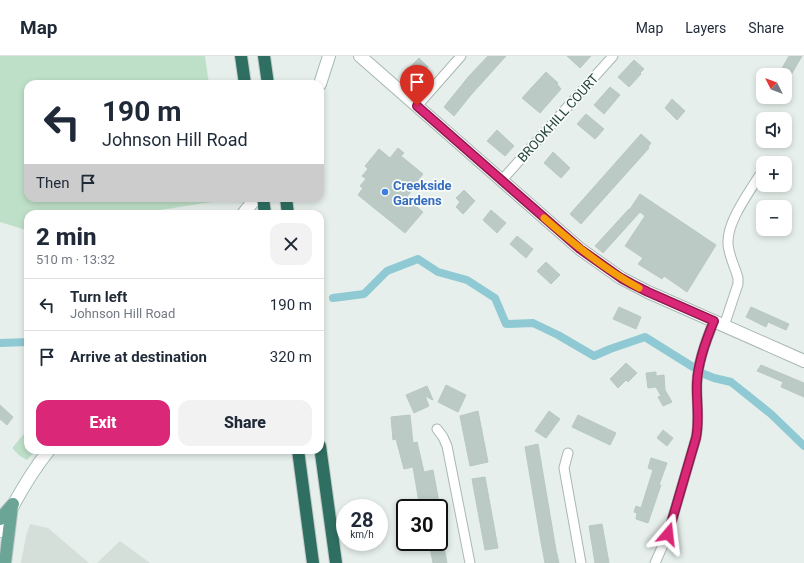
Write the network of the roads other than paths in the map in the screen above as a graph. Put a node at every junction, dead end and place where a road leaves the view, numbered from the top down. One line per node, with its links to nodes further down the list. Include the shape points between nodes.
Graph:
1 (241, 56): 7 (highway)
2 (264, 56): 8 (highway)
3 (329, 56): 9 (street)
4 (360, 56): 10 (street)
5 (461, 56): 10 (street)
6 (613, 56): 11 (street, BROOKHILL COURT)
7 (244, 80)
8 (267, 80)
9 (321, 80)
10 (417, 106): 11 (street)
11 (502, 180): 15 (street, via 580,249 621,278)
12 (756, 181): 15 (street, via 729,230 728,243 738,284 733,302)
13 (253, 202): 14 (street)
14 (246, 210)
15 (719, 324): 16 (street); 30 (street, via 708,336 699,366 699,423 696,438 668,535)
16 (804, 361)
17 (436, 429): 28 (street, via 447,446)
18 (568, 453): 29 (street, via 564,468)
19 (46, 454): 22 (street)
20 (299, 454): 26 (highway)
21 (321, 454): 27 (highway)
22 (12, 505): 23 (main road); 24 (street); 25 (main road)
23 (0, 519)
24 (0, 530)
25 (5, 563)
26 (313, 563)
27 (336, 563)
28 (470, 563)
29 (581, 563)
30 (656, 563)

